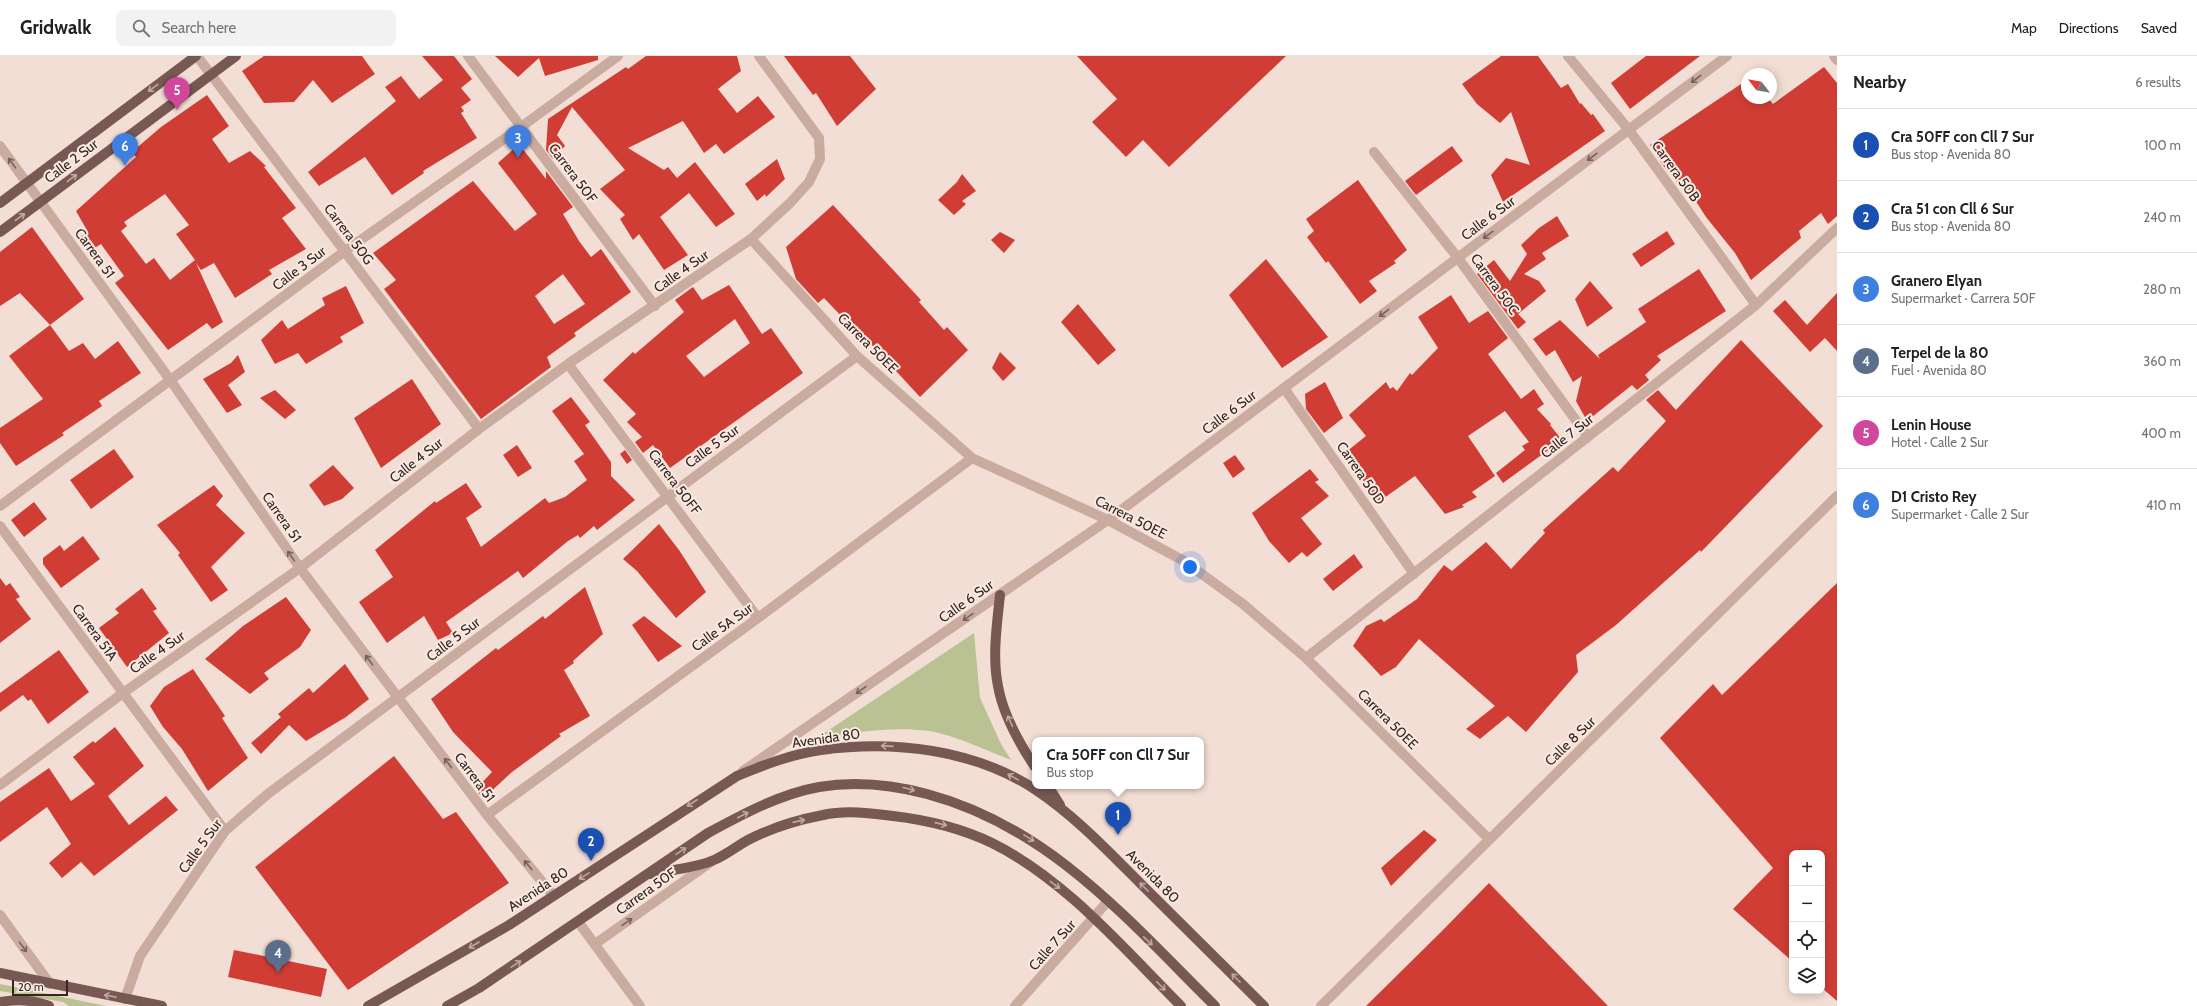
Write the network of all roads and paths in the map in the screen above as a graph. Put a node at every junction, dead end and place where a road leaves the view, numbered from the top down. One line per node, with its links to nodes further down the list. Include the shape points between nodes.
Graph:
1 (196, 56): 10 (street, Carrera 50G); 15 (main road, Calle 2 Sur, one-way to 15)
2 (236, 56): 10 (main road, Calle 2 Sur)
3 (468, 56): 11 (street, Carrera 50F)
4 (618, 56): 11 (street, Calle 3 Sur)
5 (759, 56): 20 (street, Calle 4 Sur, via 819,138 820,159 809,182)
6 (1568, 56): 12 (street, Carrera 50B)
7 (1727, 56): 12 (street, Calle 6 Sur, one-way to 12)
8 (1834, 56): 9 (street)
9 (1837, 60)
10 (211, 75): 16 (main road, Calle 2 Sur, one-way to 10); 21 (street, Carrera 50G)
11 (522, 127): 21 (street, Calle 3 Sur); 24 (street, Carrera 50F)
12 (1629, 130): 22 (street, Calle 6 Sur, one-way to 22); 23 (street, Carrera 50B)
13 (0, 146): 15 (street, Carrera 51, one-way to 13)
14 (1374, 152): 22 (street, Carrera 50C)
15 (27, 183): 16 (street, Carrera 51); 17 (main road, Calle 2 Sur)
16 (41, 202): 19 (main road, Calle 2 Sur, one-way to 16); 27 (street, Carrera 51)
17 (0, 203)
18 (1837, 228): 23 (street, Calle 7 Sur)
19 (0, 232)
20 (751, 239): 24 (street, Calle 4 Sur); 25 (street, Carrera 50EE)
21 (345, 251): 27 (street, Calle 3 Sur); 29 (street, Carrera 50G)
22 (1458, 258): 28 (street, Calle 6 Sur, one-way to 28); 30 (street, Carrera 50C)
23 (1756, 305): 30 (street, Calle 7 Sur)
24 (655, 306): 26 (street, Calle 4 Sur)
25 (857, 356): 31 (street, Carrera 50EE); 32 (street, Calle 5 Sur)
26 (568, 364): 29 (street, Calle 4 Sur); 32 (street, Carrera 50FF)
27 (171, 381): 34 (street, Calle 3 Sur); 37 (street, Carrera 51, one-way to 27)
28 (1284, 388): 35 (street, Calle 6 Sur); 38 (street, Carrera 50D)
29 (479, 429): 37 (street, Calle 4 Sur)
30 (1588, 437): 38 (street, Calle 7 Sur)
31 (972, 458): 35 (street, Carrera 50EE); 40 (street, Calle 5A Sur)
32 (668, 496): 40 (street, Carrera 50FF); 43 (street, Calle 5 Sur)
33 (1837, 496): 53 (street, Calle 8 Sur)
34 (0, 506)
35 (1108, 520): 39 (street, Calle 6 Sur); 41 (street, Carrera 50EE, via 1202,573 1248,608)
36 (0, 526): 42 (street, Carrera 51A)
37 (300, 568): 42 (street, Calle 4 Sur); 43 (street, Carrera 51, one-way to 37)
38 (1414, 574): 41 (street, Calle 7 Sur)
39 (1000, 595): 44 (main road, one-way to 39, via 1008,718 998,686 995,648); 45 (street, Calle 6 Sur, one-way to 45)
40 (758, 618): 51 (street, Calle 5A Sur)
41 (1306, 658): 53 (street, Carrera 50EE)
42 (123, 693): 46 (street, Calle 4 Sur); 52 (street, Carrera 51A)
43 (398, 698): 51 (street, Carrera 51, one-way to 43); 52 (street, Calle 5 Sur, via 269,792)
44 (1032, 762)
45 (737, 776): 47 (main road, Avenida 80, one-way to 45, via 1004,772 959,757 920,749 875,746 820,750 773,762); 56 (main road, Avenida 80, one-way to 56)
46 (0, 785)
47 (1032, 787)
48 (1036, 789): 50 (main road, Avenida 80, one-way to 48)
49 (1050, 789): 50 (main road)
50 (1065, 812): 74 (main road, Avenida 80, one-way to 50, via 1105,848)
51 (487, 815): 56 (street, Carrera 51, one-way to 51)
52 (225, 832): 64 (street, Calle 5 Sur, via 140,956)
53 (1489, 839): 75 (street, Calle 8 Sur)
54 (713, 861): 55 (main road); 59 (main road, one-way to 59, via 749,840 785,824 825,814 871,813 913,818 950,826 992,843 1028,865); 61 (street, Carrera 50F, one-way to 54)
55 (645, 875): 57 (main road, one-way to 57, via 708,833 745,813 785,796 820,787 859,784 899,787 945,799 1000,821 1046,848 1078,872); 60 (main road)
56 (553, 895): 68 (main road, Avenida 80, one-way to 68, via 509,924)
57 (1108, 901): 59 (street, Calle 7 Sur); 73 (main road, one-way to 73)
58 (0, 915): 63 (street, one-way to 63)
59 (1094, 918): 71 (street, Calle 7 Sur); 72 (main road, one-way to 72)
60 (579, 922): 61 (street); 69 (main road, one-way to 60)
61 (595, 944): 70 (street)
62 (0, 973): 63 (main road)
63 (50, 984): 64 (main road, one-way to 63)
64 (125, 999): 67 (main road)
65 (0, 1002): 66 (main road, via 12,1000)
66 (49, 1006)
67 (162, 1006)
68 (368, 1006)
69 (447, 1006)
70 (640, 1006)
71 (1015, 1006)
72 (1181, 1006)
73 (1215, 1006)
74 (1264, 1006)
75 (1321, 1006)

